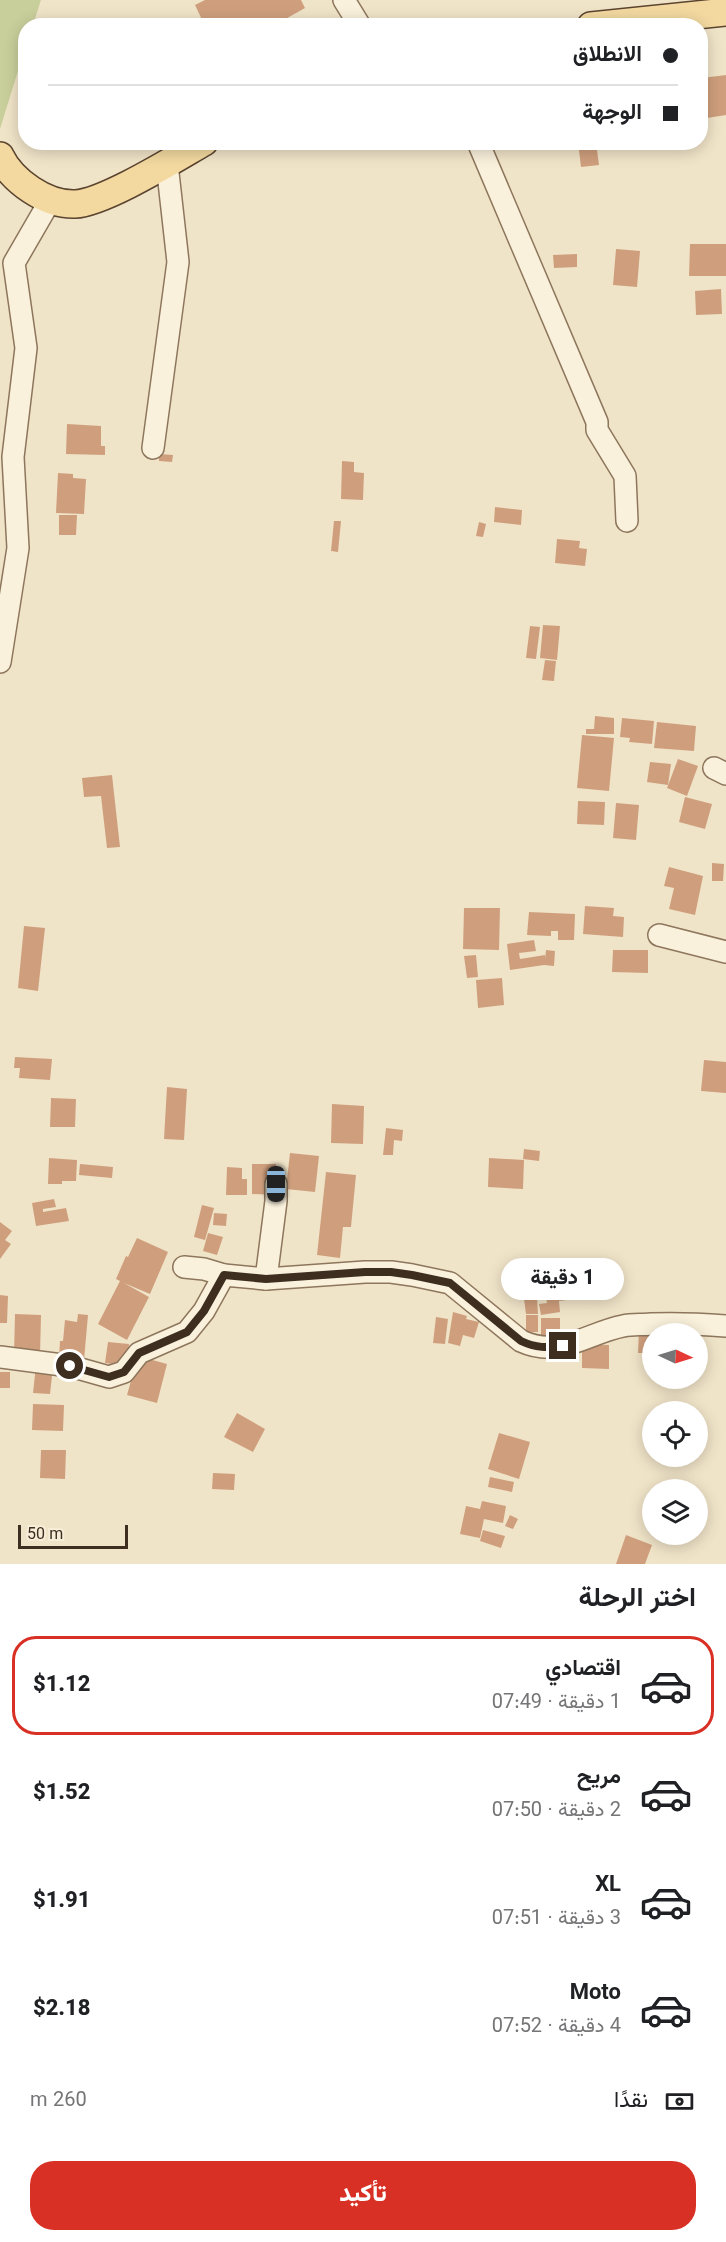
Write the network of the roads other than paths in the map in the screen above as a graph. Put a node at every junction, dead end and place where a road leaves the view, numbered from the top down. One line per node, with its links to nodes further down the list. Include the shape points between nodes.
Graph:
1 (344, 0): 3 (street)
2 (726, 12): 4 (main road)
3 (355, 18)
4 (668, 18)
5 (191, 150): 8 (main road)
6 (481, 150): 11 (street, via 597,422 597,430 625,476)
7 (0, 156): 9 (main road, via 25,186)
8 (167, 164): 9 (main road, via 96,199 74,204); 10 (street, via 178,262)
9 (51, 199): 12 (street, via 14,263 26,348 13,457 18,548)
10 (153, 448)
11 (627, 521)
12 (0, 662)
13 (659, 935): 14 (street)
14 (726, 952)
15 (276, 1184): 18 (street)
16 (184, 1267): 17 (street)
17 (224, 1275): 18 (street); 20 (street, via 187,1332 139,1353 124,1372 109,1377 70,1366)
18 (266, 1279): 19 (street, via 391,1272 450,1283 521,1341 546,1349 625,1325)
19 (726, 1326)
20 (0, 1357)

